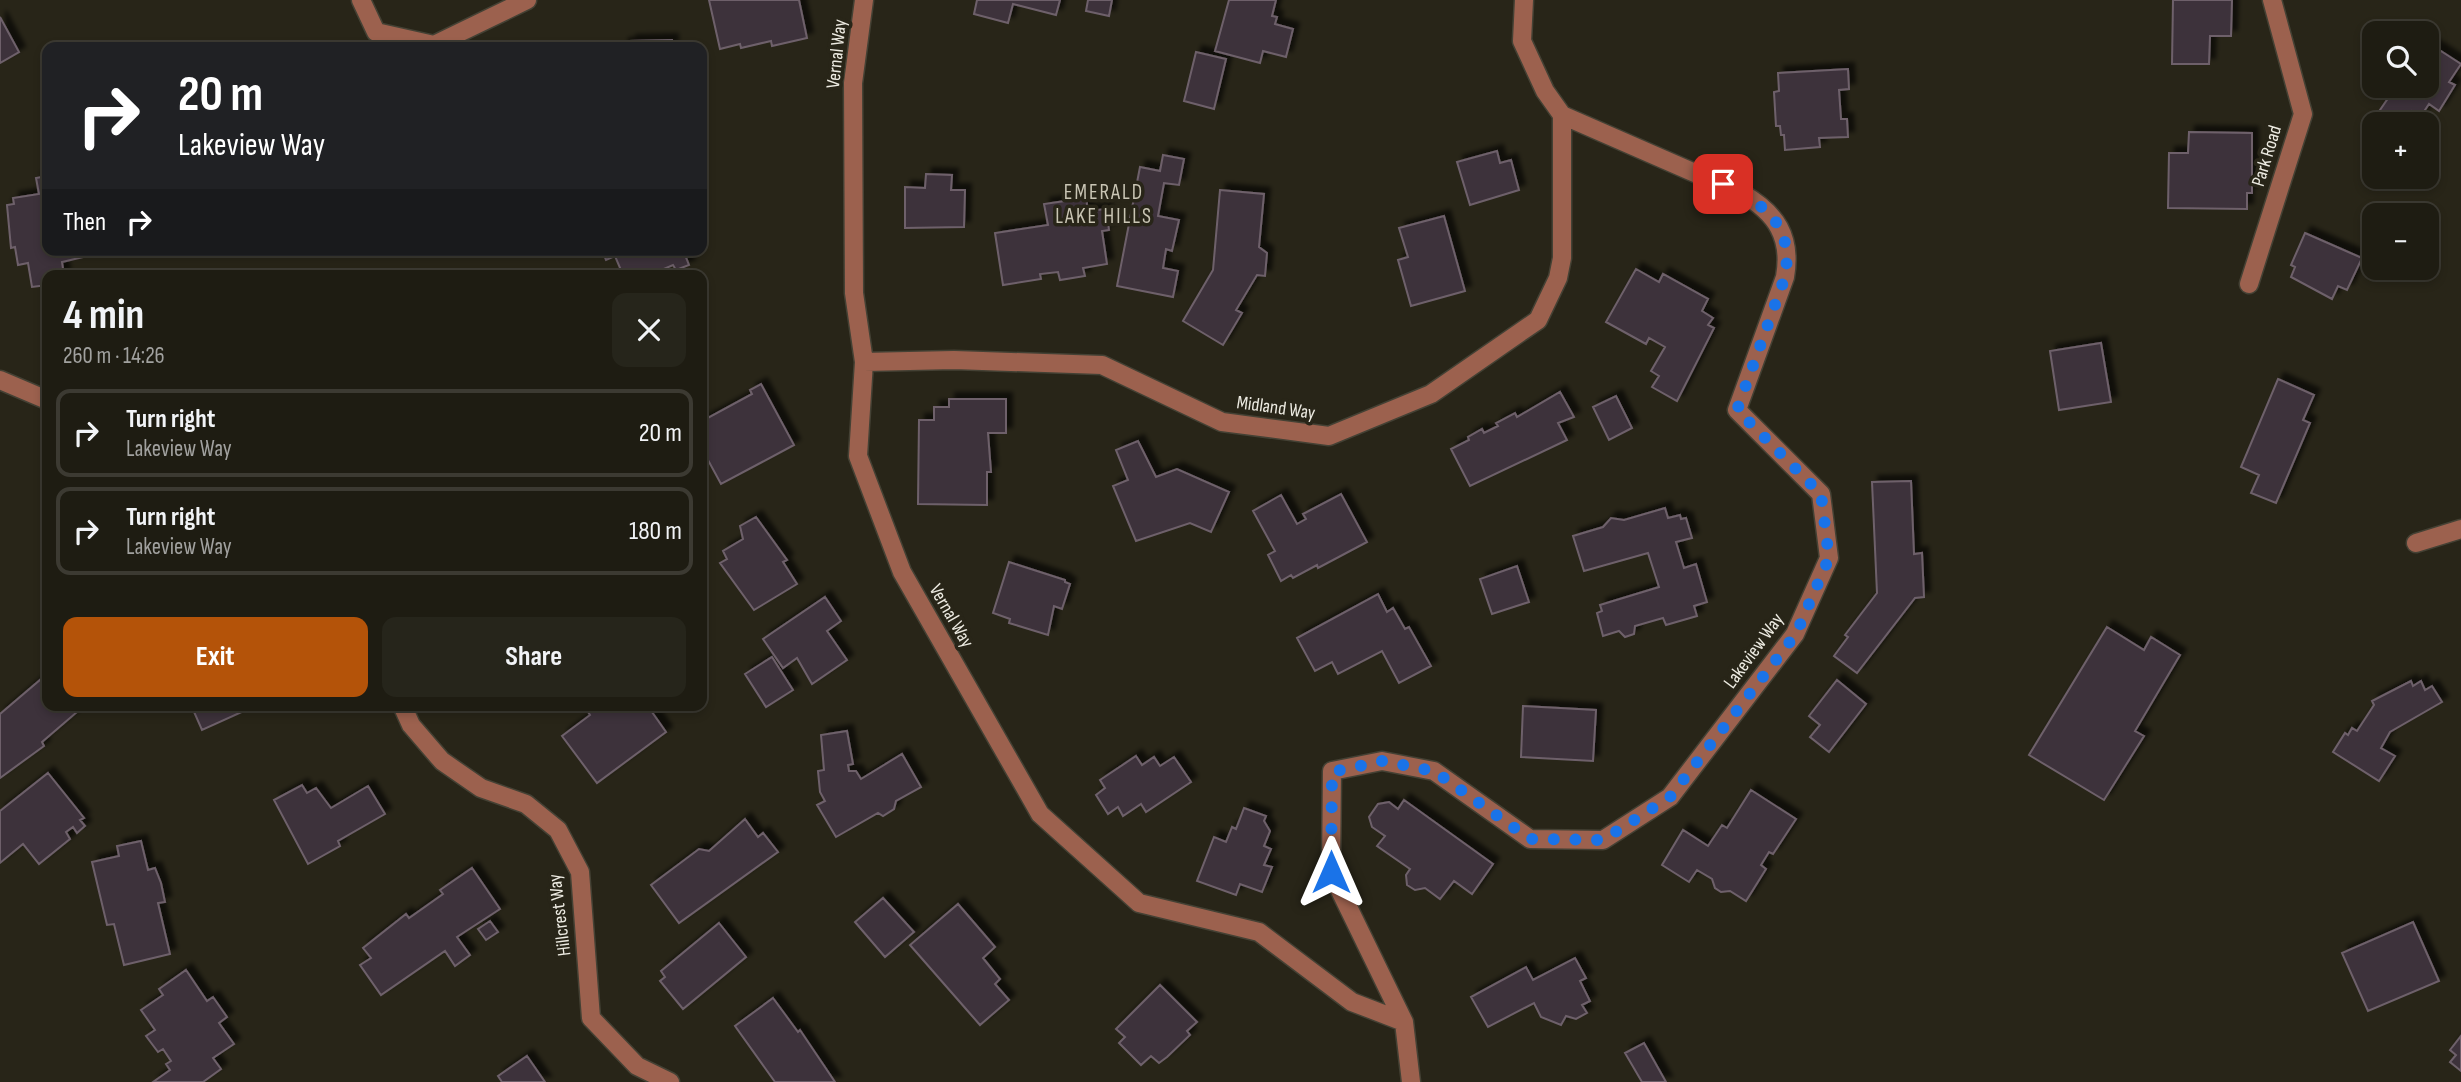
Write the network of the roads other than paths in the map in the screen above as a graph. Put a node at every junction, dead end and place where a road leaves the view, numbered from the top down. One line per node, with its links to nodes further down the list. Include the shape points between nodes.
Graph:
1 (361, 0): 6 (street, via 376,32)
2 (527, 0): 7 (street)
3 (864, 0): 10 (street, Vernal Way, via 853,83 853,293)
4 (1524, 0): 8 (street, via 1522,41 1545,91)
5 (2272, 0): 9 (street, Park Road, via 2303,114)
6 (421, 42)
7 (440, 42)
8 (1562, 115): 10 (street, Midland Way, via 1562,258 1538,320 1431,394 1329,436 1222,422 1102,365); 16 (street, Lakeview Way, via 1743,194 1766,207 1779,223 1785,277 1737,410 1821,494 1829,558 1796,634 1670,797 1603,840 1530,839 1434,771 1382,761 1332,772 1331,872)
9 (2249, 284)
10 (864, 362): 16 (street, Vernal Way, via 858,456 902,572 1040,814 1139,903 1259,932 1352,1002)
11 (0, 380): 12 (street)
12 (42, 398)
13 (2461, 529): 14 (street)
14 (2416, 543)
15 (405, 711): 17 (street, Hillcrest Way, via 442,761 481,788 526,804 558,830 580,872 591,1018 637,1066)
16 (1404, 1022): 18 (street, Lakeview Way)
17 (670, 1082)
18 (1411, 1082)

